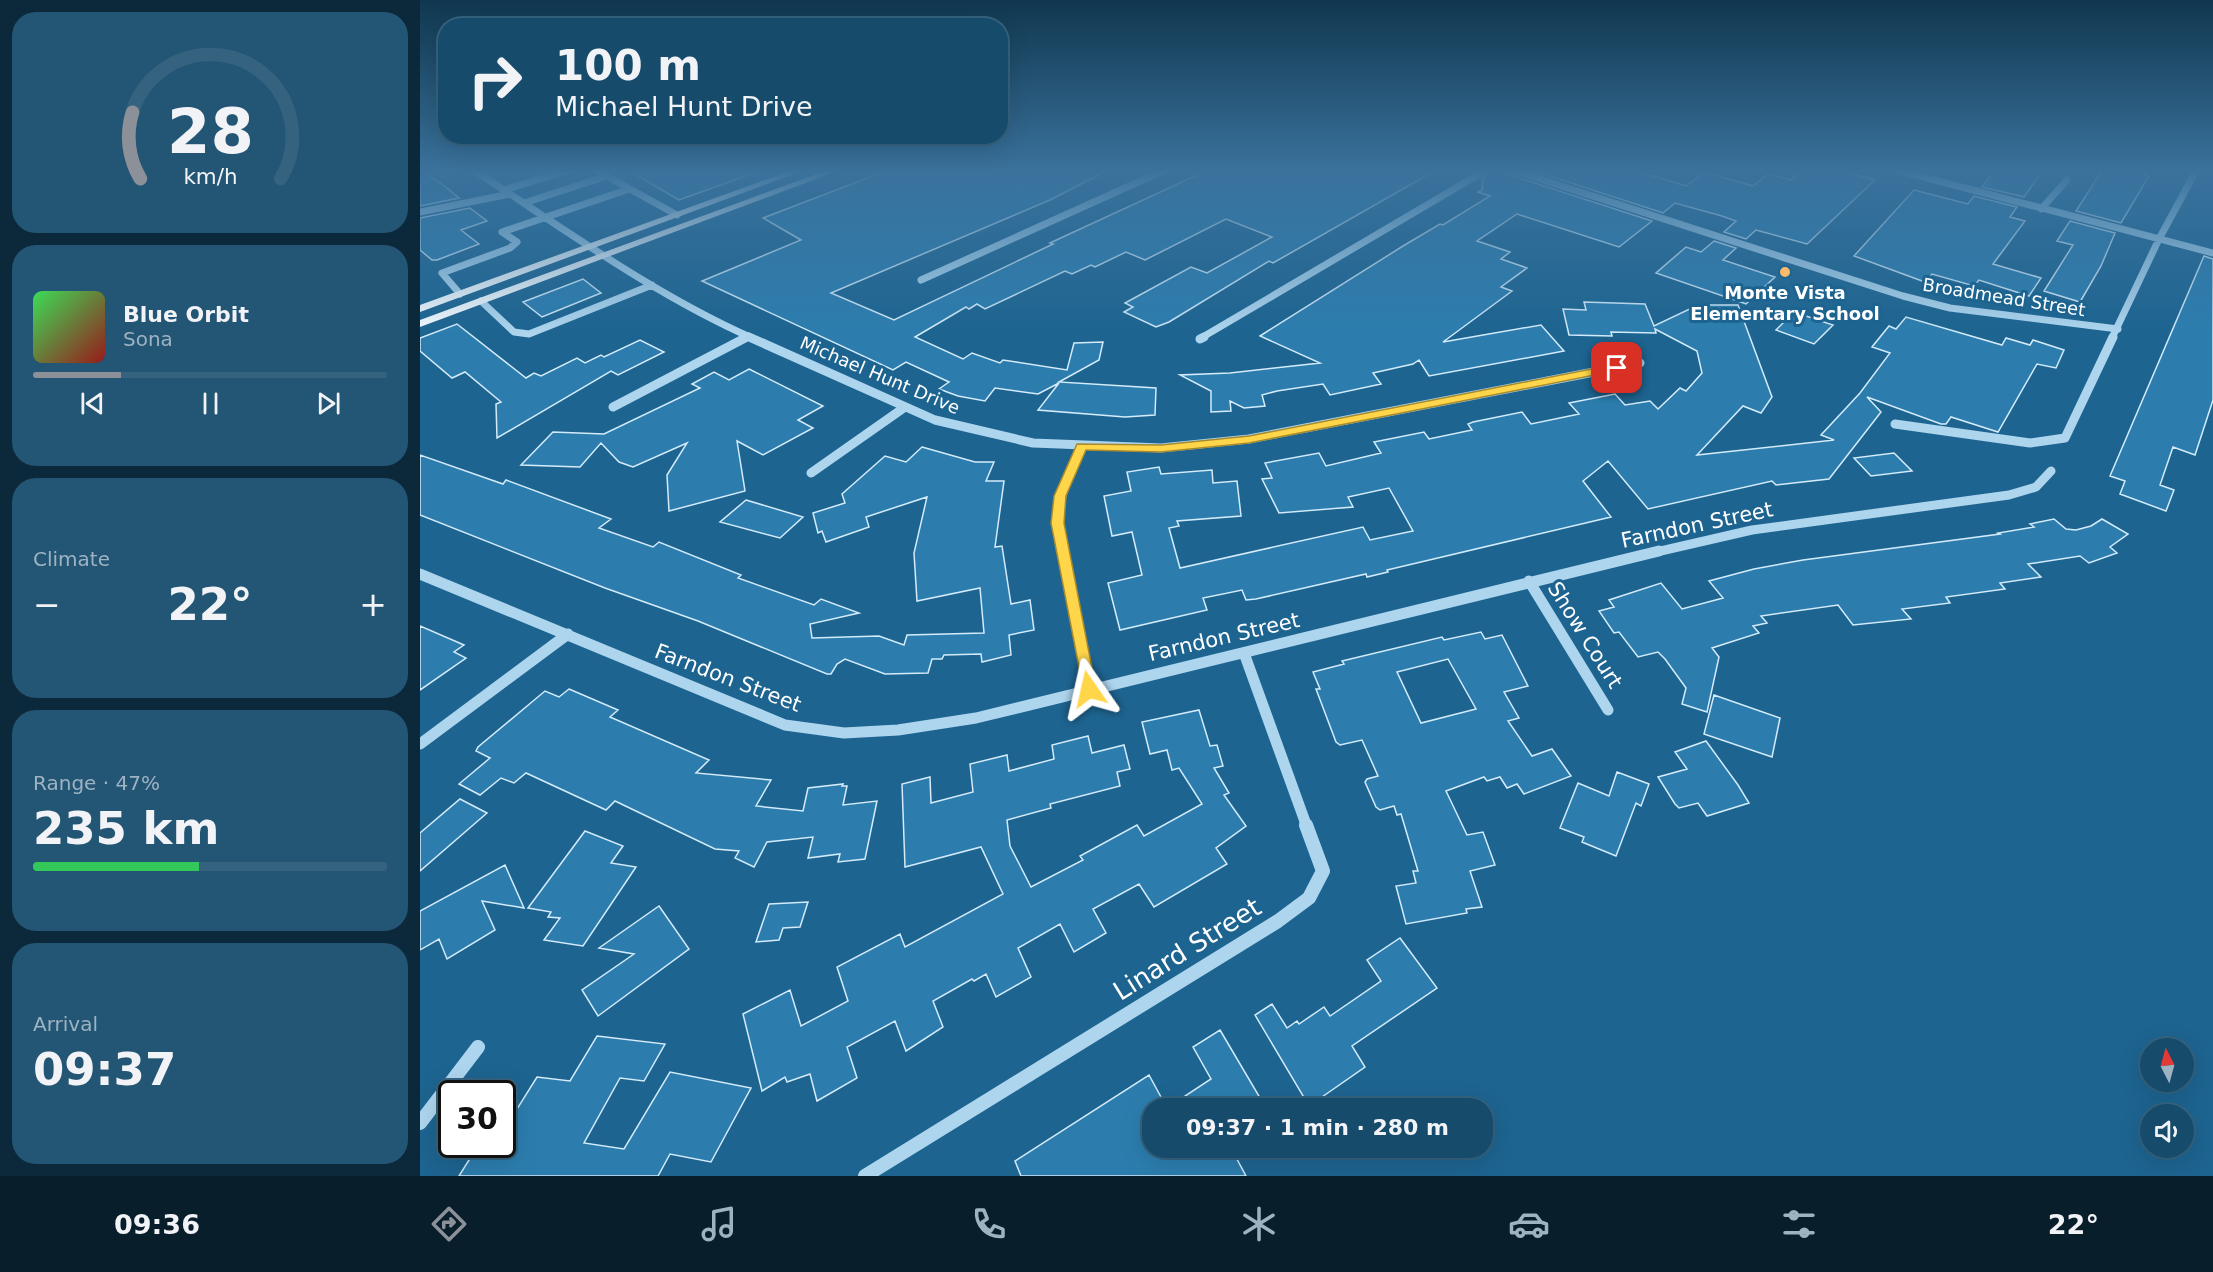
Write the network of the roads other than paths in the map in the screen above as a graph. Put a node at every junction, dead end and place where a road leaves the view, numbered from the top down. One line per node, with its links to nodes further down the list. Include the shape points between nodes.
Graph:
1 (526, 224): 16 (street, via 502,232 517,242 510,248 442,273)
2 (557, 224): 11 (street, Michael Hunt Drive)
3 (654, 224): 11 (main road)
4 (690, 224): 13 (main road)
5 (1045, 224): 14 (street)
6 (1395, 224): 22 (street)
7 (1679, 224): 20 (street, Broadmead Street, via 1950,308)
8 (2101, 224): 10 (street)
9 (2167, 224): 10 (street)
10 (2159, 239): 12 (street); 20 (street)
11 (592, 247): 13 (street, Michael Hunt Drive); 16 (main road)
12 (2213, 253)
13 (605, 255): 15 (street, Michael Hunt Drive); 17 (main road)
14 (921, 280)
15 (652, 285): 17 (street, via 529,334 514,332); 21 (street, Michael Hunt Drive)
16 (460, 294): 18 (main road)
17 (481, 301): 19 (main road)
18 (420, 309)
19 (420, 324)
20 (2118, 329): 26 (street, via 2065,438 2030,443)
21 (748, 336): 24 (street); 25 (street, Michael Hunt Drive)
22 (1200, 339)
23 (1640, 363): 27 (street, Michael Hunt Drive, via 1249,439 1161,448)
24 (613, 407)
25 (905, 407): 27 (street, Michael Hunt Drive, via 986,434 1033,443); 29 (street)
26 (1895, 424)
27 (1081, 446): 34 (street, via 1060,496 1057,523)
28 (2051, 471): 31 (street, Farndon Street, via 2036,486 2009,495 1752,530)
29 (811, 473)
30 (420, 574): 32 (street, Farndon Street)
31 (1528, 581): 33 (street, Farndon Street); 35 (street, Show Court)
32 (568, 634): 34 (street, Farndon Street, via 785,726 844,733 898,730 976,718); 36 (street)
33 (1244, 653): 34 (street, Farndon Street); 39 (street, Linard Street, via 1323,871 1309,898 1278,921)
34 (1089, 689)
35 (1608, 710)
36 (420, 744)
37 (478, 1047): 38 (street)
38 (420, 1123)
39 (865, 1176)

